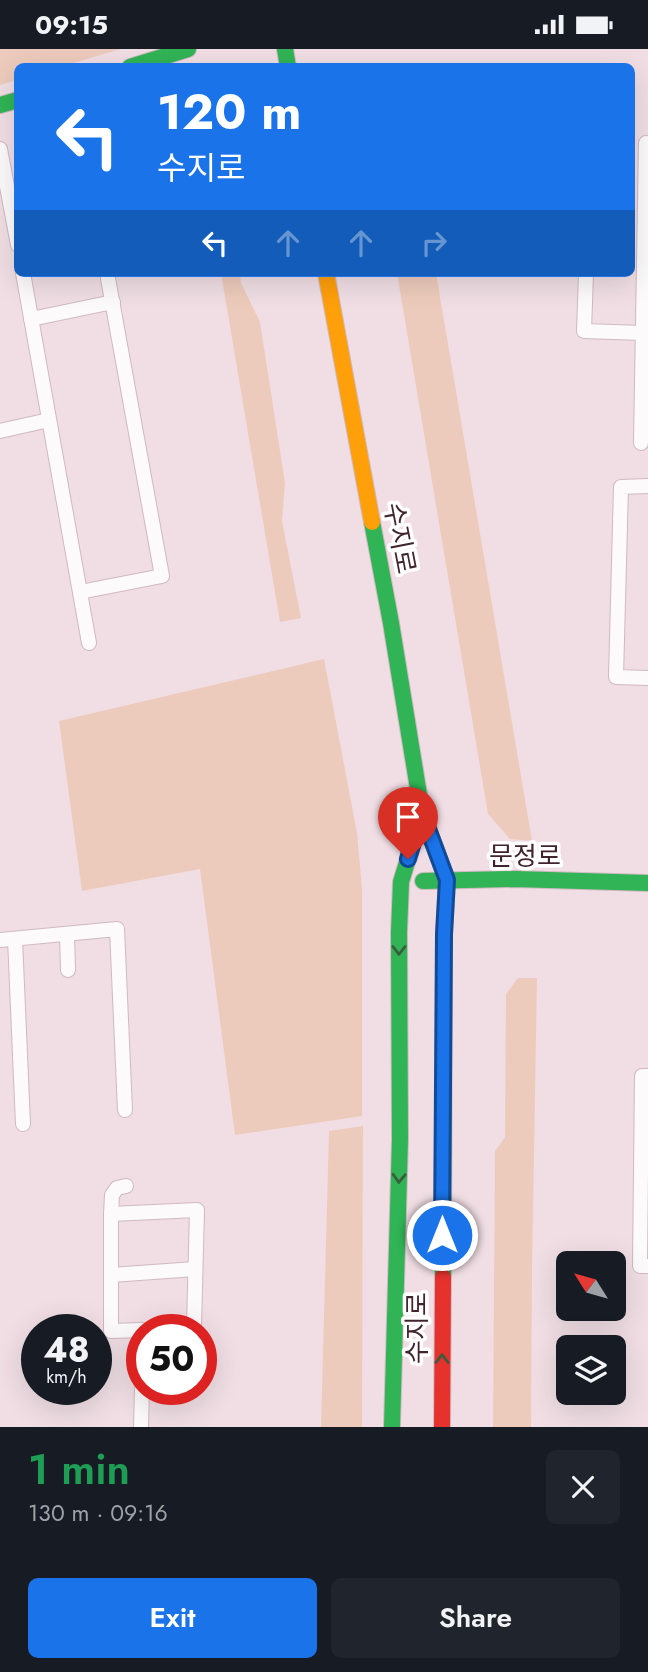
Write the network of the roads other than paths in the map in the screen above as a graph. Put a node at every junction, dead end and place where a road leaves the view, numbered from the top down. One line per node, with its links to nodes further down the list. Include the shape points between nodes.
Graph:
1 (188, 49): 2 (main road)
2 (143, 63)
3 (642, 143): 12 (lane)
4 (0, 149): 5 (lane)
5 (14, 223)
6 (24, 277): 11 (lane)
7 (108, 277): 10 (lane)
8 (327, 277): 20 (main road, 수지로)
9 (586, 277): 12 (lane, via 584,331)
10 (113, 302): 11 (lane); 17 (lane, via 162,576)
11 (31, 319): 13 (lane)
12 (643, 333): 15 (lane)
13 (49, 420): 14 (lane); 17 (lane)
14 (0, 431)
15 (641, 443)
16 (648, 486): 19 (lane, via 621,487 616,677)
17 (80, 592): 18 (lane)
18 (89, 643)
19 (648, 678)
20 (422, 813): 21 (main road, 수지로); 22 (main road, 수지로)
21 (447, 880): 22 (main road, 문정로); 23 (main road, 문정로); 41 (main road, 수지로, one-way to 21)
22 (401, 882): 40 (main road, 수지로, one-way to 40)
23 (648, 883)
24 (67, 934): 25 (lane); 27 (lane); 29 (lane, via 117,929)
25 (15, 939): 26 (lane); 30 (lane)
26 (0, 940)
27 (68, 970)
28 (648, 1076): 33 (lane, via 642,1076 640,1266)
29 (125, 1110)
30 (23, 1124)
31 (126, 1186): 32 (lane, via 113,1195)
32 (111, 1215): 34 (lane, via 197,1210); 35 (lane)
33 (648, 1266)
34 (195, 1269): 35 (lane); 36 (lane)
35 (111, 1275): 37 (lane, via 111,1331)
36 (194, 1314)
37 (126, 1331)
38 (142, 1405): 39 (lane)
39 (141, 1427)
40 (392, 1427)
41 (442, 1427)

